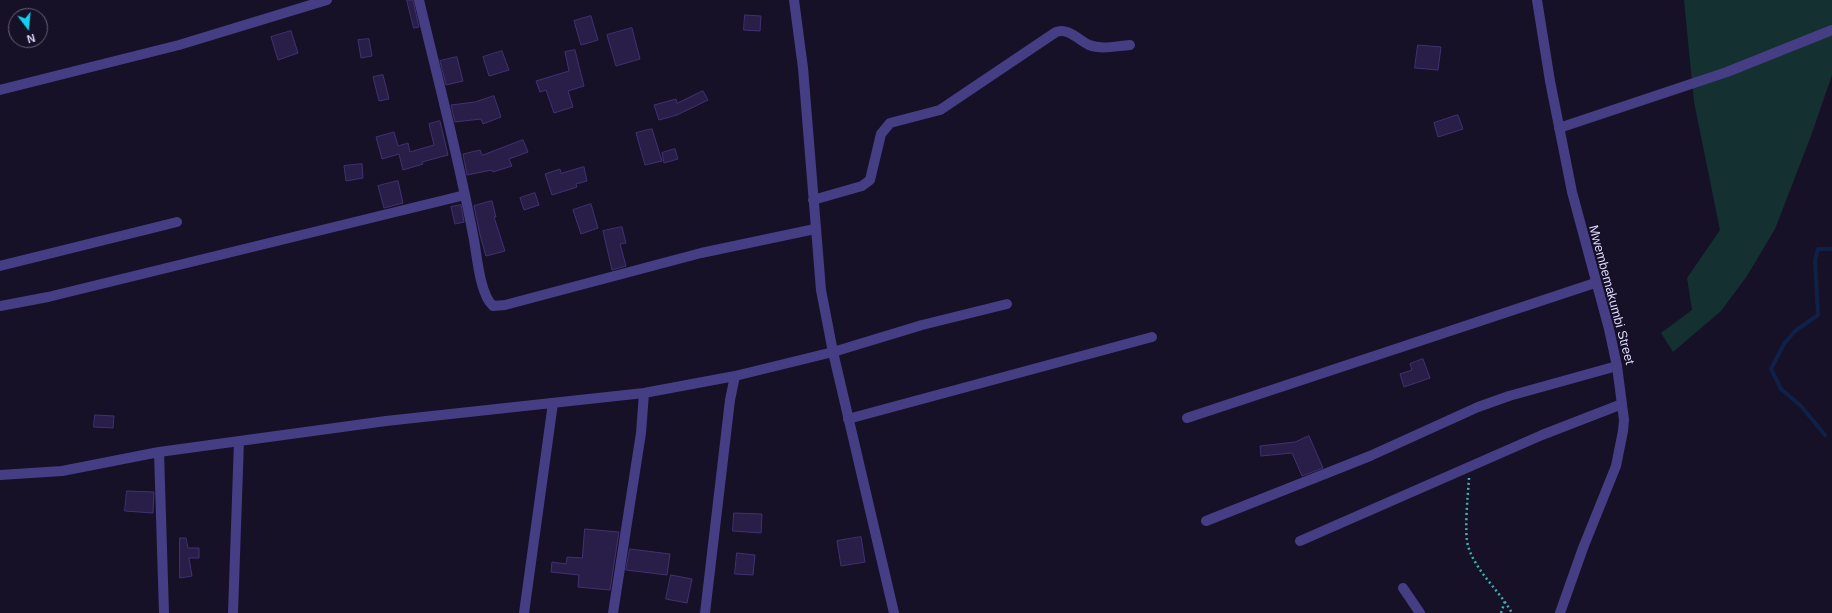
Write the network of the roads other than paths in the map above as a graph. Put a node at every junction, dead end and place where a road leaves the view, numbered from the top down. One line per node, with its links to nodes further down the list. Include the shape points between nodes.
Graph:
1 (327, 0): 7 (street, via 179,45)
2 (419, 0): 9 (street)
3 (794, 0): 10 (street, via 803,68)
4 (1537, 0): 8 (street, Mwembemakumbi Street)
5 (1832, 30): 8 (street, via 1727,72)
6 (1130, 45): 10 (street, via 1104,48 1091,45 1066,31 1056,32 940,110 890,123 881,134 870,180 862,186)
7 (0, 90)
8 (1559, 128): 14 (street, Mwembemakumbi Street)
9 (465, 195): 12 (street, via 482,285 488,302 493,306 701,253); 16 (street, via 48,297)
10 (813, 200): 12 (street)
11 (178, 222): 13 (street)
12 (815, 229): 18 (street, via 821,290)
13 (0, 266)
14 (1595, 283): 19 (street, Mwembemakumbi Street); 25 (street)
15 (1007, 304): 18 (street, via 922,325)
16 (0, 306)
17 (1152, 337): 24 (street)
18 (833, 352): 20 (street); 24 (street)
19 (1618, 366): 23 (street, Mwembemakumbi Street); 29 (street, via 1478,407 1370,456)
20 (735, 376): 21 (street); 36 (street)
21 (644, 393): 22 (street); 35 (street, via 641,433)
22 (553, 403): 26 (street, via 386,421); 34 (street)
23 (1622, 404): 30 (street, via 1542,435); 39 (street, Mwembemakumbi Street, via 1624,431 1616,466)
24 (848, 418): 37 (street)
25 (1187, 418)
26 (239, 441): 27 (street); 33 (street)
27 (159, 452): 28 (street, via 62,471); 32 (street)
28 (0, 475)
29 (1206, 521)
30 (1300, 541)
31 (1403, 588): 38 (street)
32 (164, 613)
33 (233, 613)
34 (524, 613)
35 (613, 613)
36 (705, 613)
37 (894, 613)
38 (1420, 613)
39 (1560, 613)

